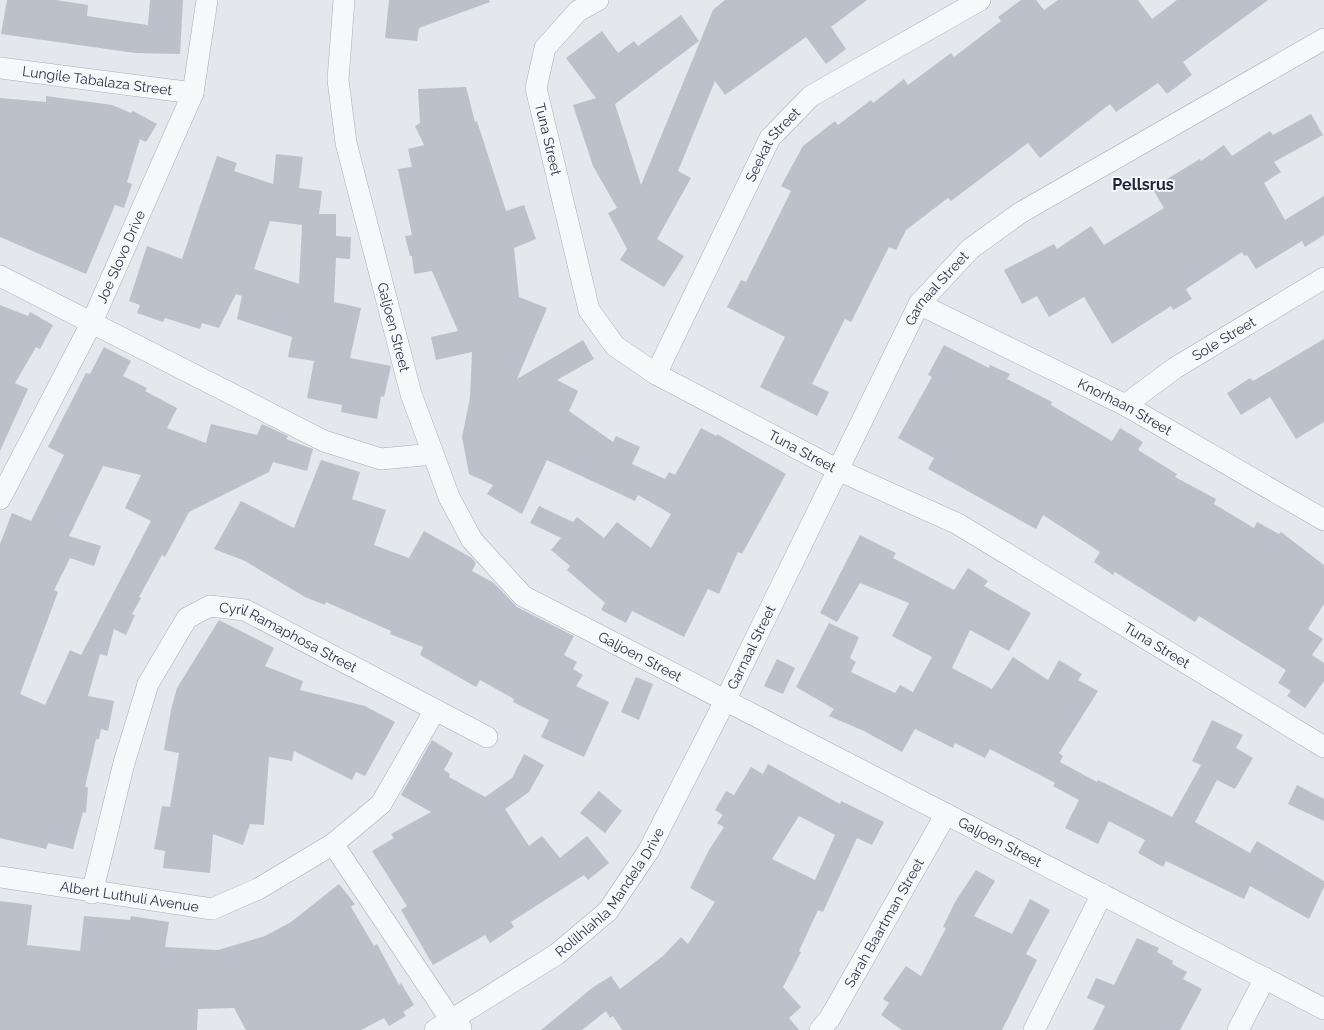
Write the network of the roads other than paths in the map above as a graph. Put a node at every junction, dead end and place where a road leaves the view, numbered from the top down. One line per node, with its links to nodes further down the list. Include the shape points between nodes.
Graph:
1 (207, 0): 7 (street, Joe Slovo Drive)
2 (344, 0): 14 (street, Galjoen Street, via 338,80 346,143 410,394)
3 (598, 0): 12 (street, Tuna Street, via 578,12 545,48 536,88 589,310 615,346)
4 (980, 0): 12 (street, Seekat Street, via 811,96 770,138)
5 (1324, 39): 10 (street, Garnaal Street, via 1020,213 970,249)
6 (0, 68): 7 (street, Lungile Tabalaza Street)
7 (193, 93): 11 (street, Joe Slovo Drive)
8 (0, 276): 11 (street)
9 (1324, 278): 13 (street, Sole Street, via 1175,368)
10 (919, 304): 13 (street, Knorhaan Street); 15 (street, Garnaal Street)
11 (92, 322): 14 (street, via 324,441 381,459); 16 (street, Joe Slovo Drive)
12 (656, 374): 15 (street, Tuna Street)
13 (1125, 405): 17 (street, Knorhaan Street)
14 (433, 454): 18 (street, Galjoen Street, via 449,497 472,540 523,596)
15 (838, 470): 18 (street, Garnaal Street); 21 (street, Tuna Street, via 958,524)
16 (1, 495)
17 (1321, 515)
18 (725, 700): 22 (street, Galjoen Street); 29 (street, Rolilhlahla Mandela Drive, via 649,850 608,912 557,954)
19 (435, 710): 20 (street, Cyril Ramaphosa Street); 23 (street, Albert Luthuli Avenue, via 381,804); 25 (street, Cyril Ramaphosa Street, via 245,610 210,606 187,618 148,684 124,763)
20 (487, 738)
21 (1324, 747)
22 (946, 814): 26 (street, Galjoen Street); 30 (street, Sarah Baartman Street, via 830,1018)
23 (333, 844): 25 (street, Albert Luthuli Avenue, via 258,889 212,909); 29 (street)
24 (0, 877): 25 (street, Albert Luthuli Avenue)
25 (92, 892)
26 (1102, 894): 27 (street, Galjoen Street); 31 (street)
27 (1265, 978): 28 (street, Galjoen Street); 32 (street)
28 (1324, 1009)
29 (450, 1027)
30 (820, 1030)
31 (1034, 1030)
32 (1238, 1030)

